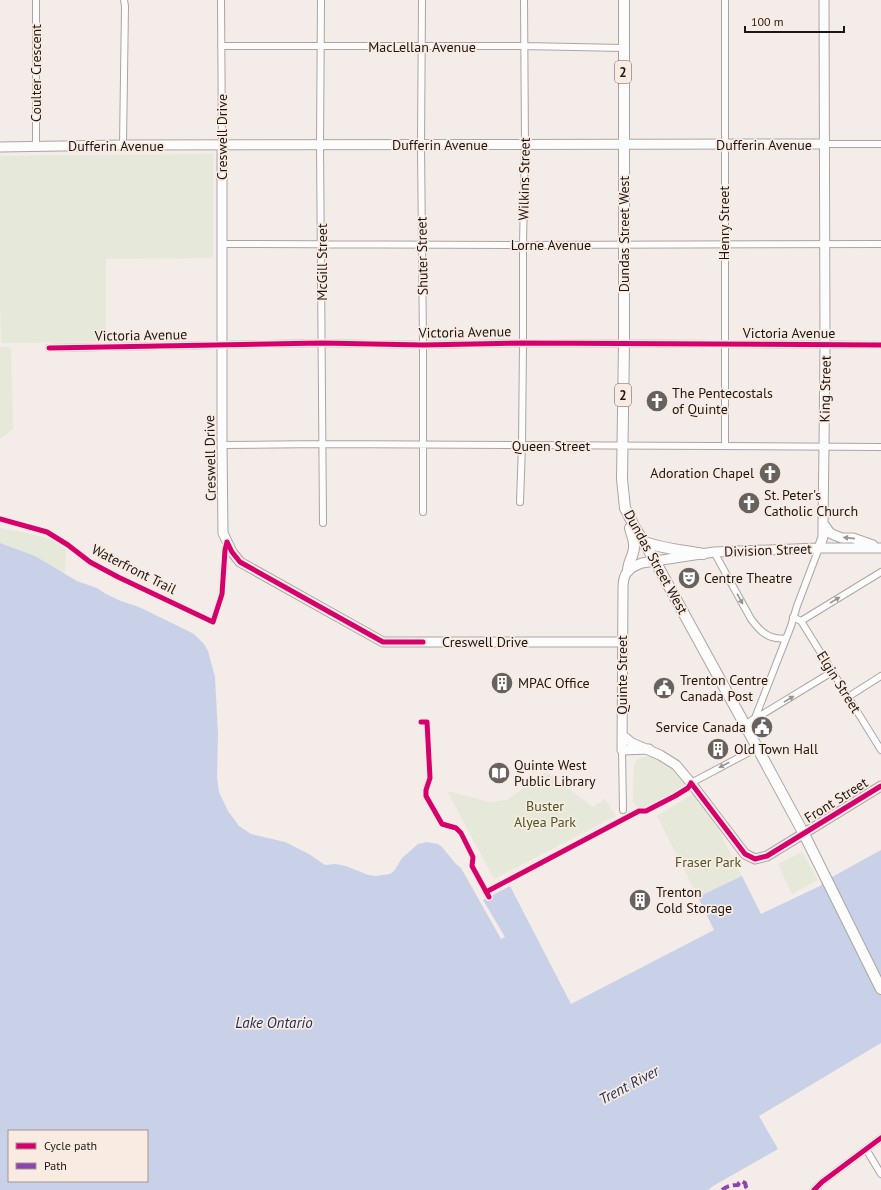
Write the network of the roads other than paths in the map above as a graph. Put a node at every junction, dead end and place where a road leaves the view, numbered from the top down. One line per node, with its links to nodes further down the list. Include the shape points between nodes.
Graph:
1 (36, 0): 24 (street, Coulter Crescent)
2 (124, 0): 18 (street)
3 (221, 0): 10 (street, Creswell Drive)
4 (321, 0): 12 (street, McGill Street)
5 (422, 0): 13 (street, Shuter Street)
6 (524, 0): 11 (street, Wilkins Street)
7 (624, 0): 14 (main road, Dundas Street West / 2)
8 (725, 0): 23 (street, Henry Street)
9 (824, 0): 16 (street, King Street)
10 (221, 46): 12 (street, MacLellan Avenue); 19 (street, Creswell Drive)
11 (524, 46): 13 (street, MacLellan Avenue); 14 (street, MacLellan Avenue); 22 (street, Wilkins Street)
12 (321, 47): 13 (street, MacLellan Avenue); 20 (street, McGill Street)
13 (422, 47): 21 (street, Shuter Street)
14 (623, 48): 15 (main road, Dundas Street West / 2)
15 (624, 144): 22 (street, Dufferin Avenue); 23 (street, Dufferin Avenue); 28 (main road, Dundas Street West / 2)
16 (824, 144): 17 (street, Dufferin Avenue); 23 (street, Dufferin Avenue); 29 (street, King Street)
17 (881, 144)
18 (123, 145): 19 (street, Dufferin Avenue); 24 (street, Dufferin Avenue)
19 (222, 145): 20 (street, Dufferin Avenue); 26 (street, Creswell Drive)
20 (320, 145): 21 (street, Dufferin Avenue); 27 (street, McGill Street)
21 (421, 145): 22 (street, Dufferin Avenue); 31 (street, Shuter Street)
22 (525, 145): 32 (street, Wilkins Street)
23 (724, 145): 33 (street, Henry Street)
24 (36, 146): 25 (street, Dufferin Avenue)
25 (0, 147)
26 (222, 244): 27 (street, Lorne Avenue); 41 (street, Creswell Drive)
27 (322, 244): 31 (street, Lorne Avenue); 34 (street, McGill Street)
28 (624, 244): 32 (street, Lorne Avenue); 33 (street, Lorne Avenue); 36 (main road, Dundas Street West / 2)
29 (824, 244): 30 (street, Lorne Avenue); 33 (street, Lorne Avenue); 40 (street, King Street)
30 (881, 244)
31 (421, 245): 32 (street, Lorne Avenue); 38 (street, Shuter Street)
32 (523, 245): 35 (street, Wilkins Street)
33 (725, 245): 39 (street, Henry Street)
34 (322, 343): 38 (street, Victoria Avenue); 41 (street, Victoria Avenue); 43 (street, McGill Street)
35 (523, 343): 36 (street, Victoria Avenue); 38 (street, Victoria Avenue); 46 (street, Wilkins Street)
36 (624, 343): 39 (street, Victoria Avenue); 47 (main road, Dundas Street West / 2)
37 (881, 344): 40 (street, Victoria Avenue)
38 (423, 345): 45 (street, Shuter Street)
39 (725, 345): 40 (street, Victoria Avenue); 48 (street, Henry Street)
40 (825, 345): 49 (street, King Street)
41 (222, 346): 42 (street, Victoria Avenue); 44 (street, Creswell Drive)
42 (49, 348)
43 (322, 444): 44 (street, Queen Street); 45 (street, Queen Street); 54 (street, McGill Street)
44 (222, 445): 67 (street, Creswell Drive, via 223,533 240,562 383,642)
45 (422, 445): 46 (street, Queen Street); 52 (street, Shuter Street)
46 (522, 445): 47 (street, Queen Street); 51 (street, Wilkins Street)
47 (623, 446): 48 (street, Queen Street); 53 (main road, Dundas Street West / 2, via 623,498)
48 (725, 446): 49 (street, Queen Street)
49 (824, 447): 50 (street, Queen Street); 55 (street, King Street)
50 (881, 447)
51 (520, 502)
52 (423, 512)
53 (628, 516): 56 (main road, Dundas Street West / 2); 62 (main road, via 634,546)
54 (323, 523)
55 (823, 523): 57 (street, King Street, via 823,537); 58 (street, one-way to 55, via 853,538 834,535)
56 (642, 541): 60 (main road, via 665,549); 61 (main road, Dundas Street West / 2)
57 (819, 548): 58 (street, Division Street); 59 (street, Division Street); 64 (street, King Street)
58 (880, 548)
59 (714, 552): 60 (street, Division Street); 66 (street, one-way to 66, via 754,623 765,635)
60 (703, 554): 61 (street, Division Street)
61 (655, 562): 62 (street, via 642,563); 72 (main road, Dundas Street West)
62 (628, 571): 67 (street, Quinte Street, via 623,580)
63 (881, 572): 65 (street, one-way to 63)
64 (793, 617): 65 (street); 66 (street, King Street)
65 (801, 621): 68 (street, Elgin Street)
66 (786, 639): 71 (street, King Street)
67 (622, 642): 73 (street, Quinte Street)
68 (832, 672): 70 (street, Elgin Street); 71 (street, one-way to 68)
69 (881, 676): 70 (street)
70 (848, 697): 77 (street, Elgin Street)
71 (755, 718): 72 (street)
72 (745, 725): 74 (main road, Dundas Street West)
73 (622, 735): 75 (street, Front Street, via 632,743); 76 (street, Quinte Street)
74 (757, 748): 78 (street, one-way to 78); 81 (main road, Dundas Street West)
75 (649, 749): 76 (street); 78 (street, Front Street, via 676,765)
76 (622, 750): 80 (street, Quinte Street)
77 (881, 750)
78 (692, 783): 81 (street, Front Street, via 745,854 755,859 768,856)
79 (881, 786): 81 (street, Front Street)
80 (623, 810)
81 (804, 834): 82 (main road, Dundas Street West)
82 (881, 989)
83 (881, 1138): 84 (street)
84 (866, 1149): 85 (street); 86 (street)
85 (881, 1174)
86 (814, 1190)

